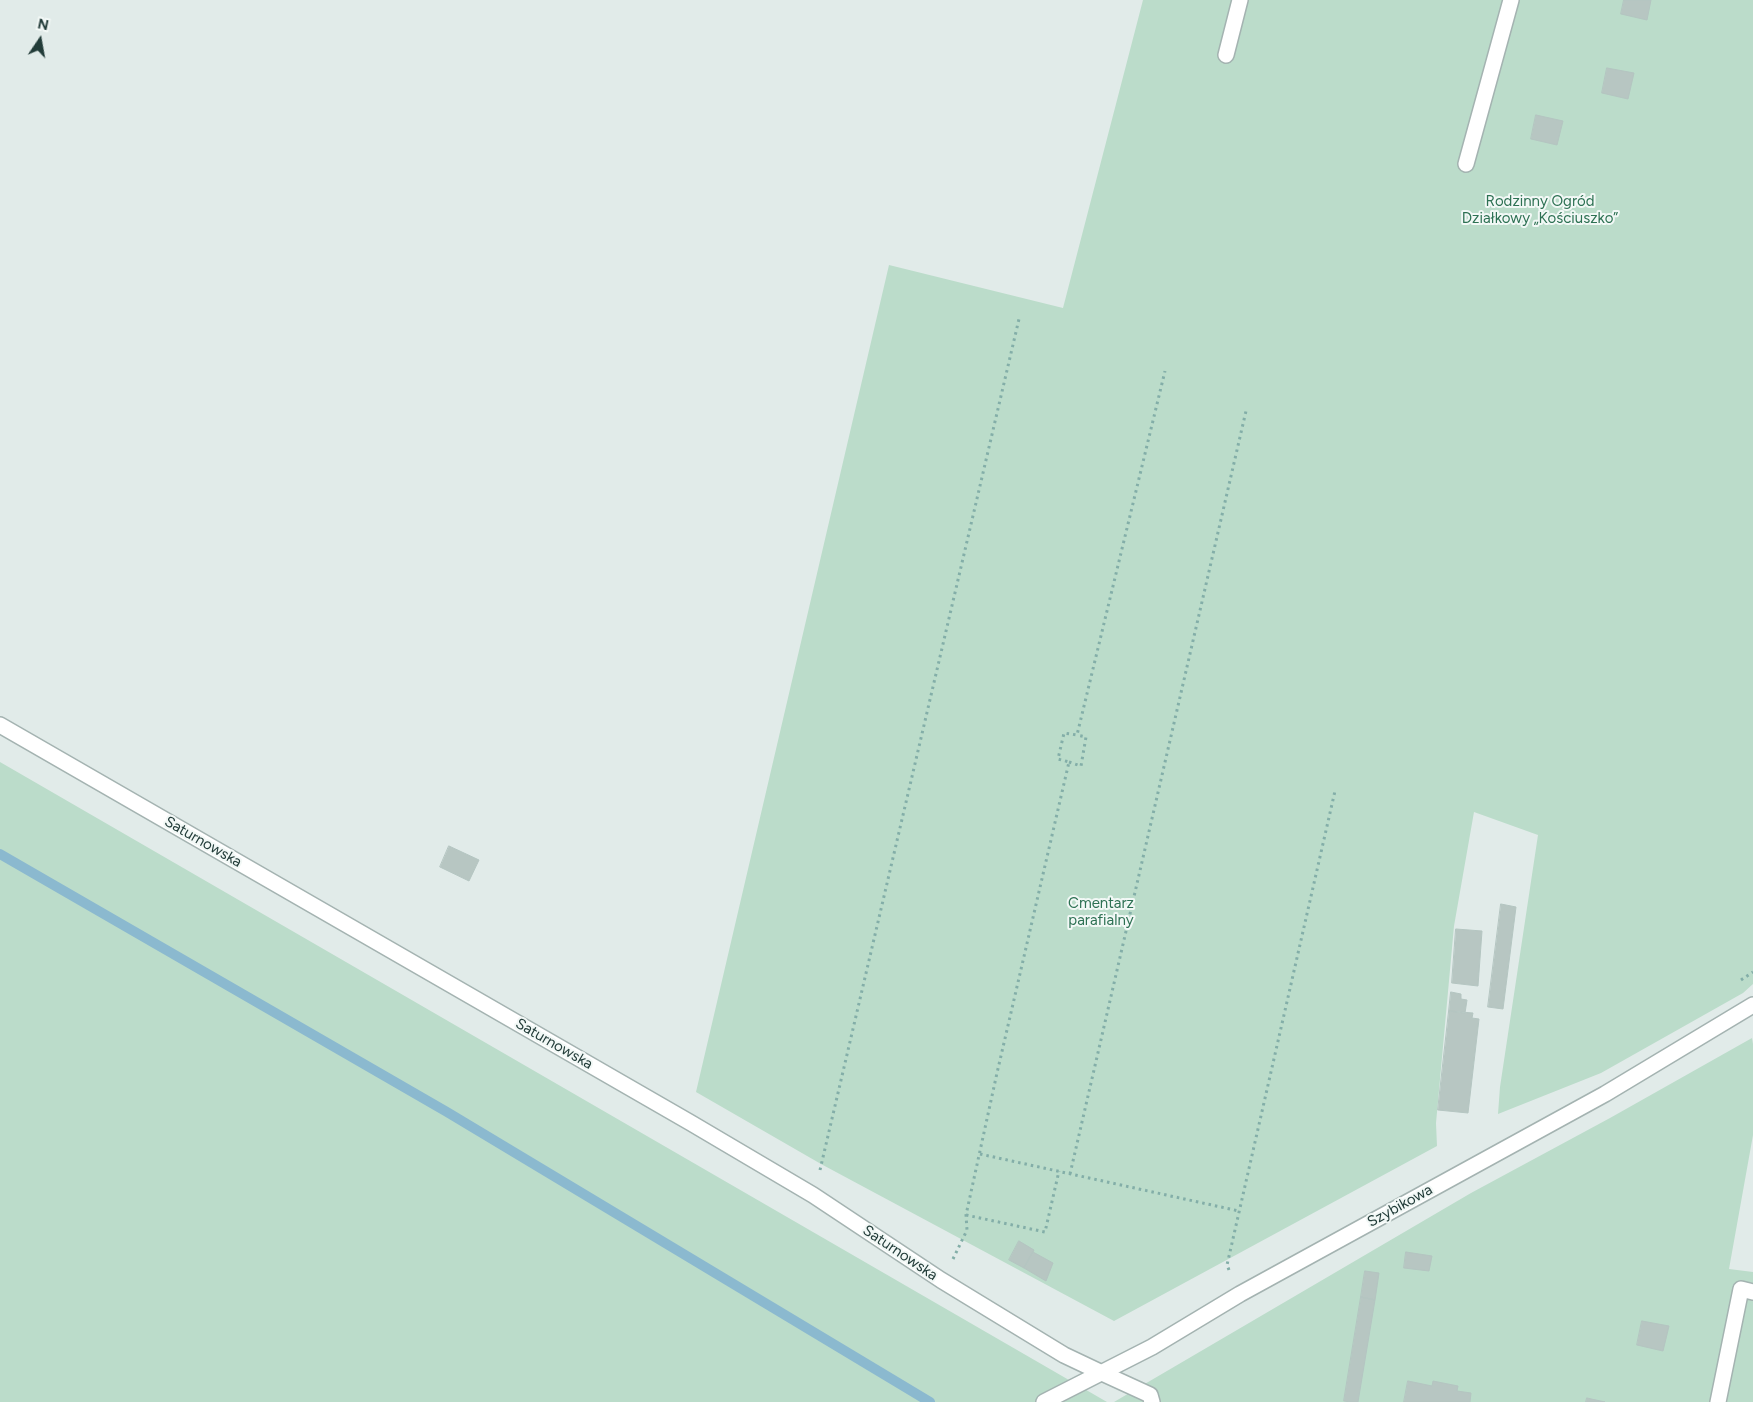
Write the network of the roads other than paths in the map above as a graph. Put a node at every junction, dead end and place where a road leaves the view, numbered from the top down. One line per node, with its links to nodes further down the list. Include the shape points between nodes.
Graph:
1 (1240, 0): 3 (street)
2 (1511, 0): 4 (street)
3 (1226, 55)
4 (1466, 164)
5 (0, 725): 8 (street, Saturnowska, via 691,1122 814,1195 942,1280 1064,1355)
6 (1753, 1005): 8 (street, Szybikowa, via 1605,1094)
7 (1753, 1292): 11 (street, via 1741,1289)
8 (1102, 1373): 9 (street, Szybikowa); 10 (street, Saturnowska, via 1150,1395)
9 (1044, 1402)
10 (1152, 1402)
11 (1718, 1402)

